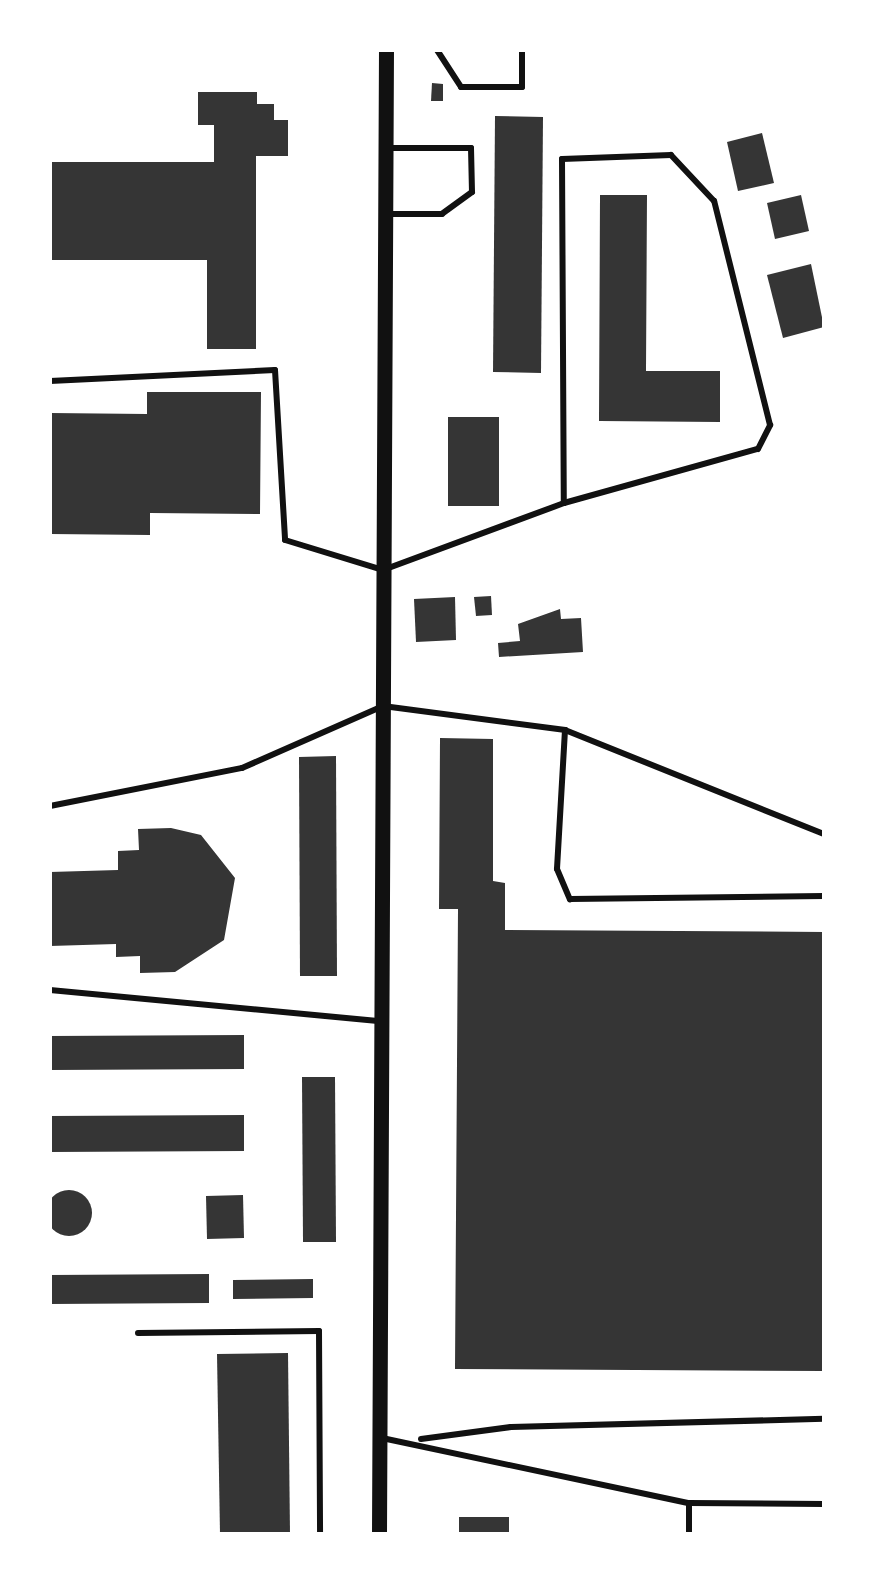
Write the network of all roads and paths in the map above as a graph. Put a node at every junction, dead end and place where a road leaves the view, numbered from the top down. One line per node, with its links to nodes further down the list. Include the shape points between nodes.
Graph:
1 (386, 50): 4 (street)
2 (437, 50): 3 (lane, via 461,88 522,88)
3 (522, 50)
4 (385, 148): 5 (street); 5 (lane, via 472,148 472,192 442,214)
5 (384, 214): 8 (street)
6 (50, 381): 8 (lane, via 275,370 285,540)
7 (564, 503): 7 (lane, via 758,449 770,425 714,201 671,155 562,159); 8 (lane)
8 (383, 570): 9 (street)
9 (383, 706): 10 (lane); 11 (lane, via 242,768); 15 (street)
10 (565, 730): 12 (lane); 13 (lane, via 557,869 570,899)
11 (50, 806)
12 (824, 834)
13 (824, 896)
14 (50, 990): 15 (lane)
15 (382, 1021): 18 (street)
16 (138, 1332): 22 (lane, via 319,1331)
17 (824, 1419): 19 (lane, via 511,1428)
18 (379, 1438): 19 (lane); 23 (street)
19 (416, 1440): 20 (lane)
20 (689, 1503): 21 (lane); 24 (lane)
21 (824, 1504)
22 (320, 1534)
23 (378, 1534)
24 (689, 1534)

